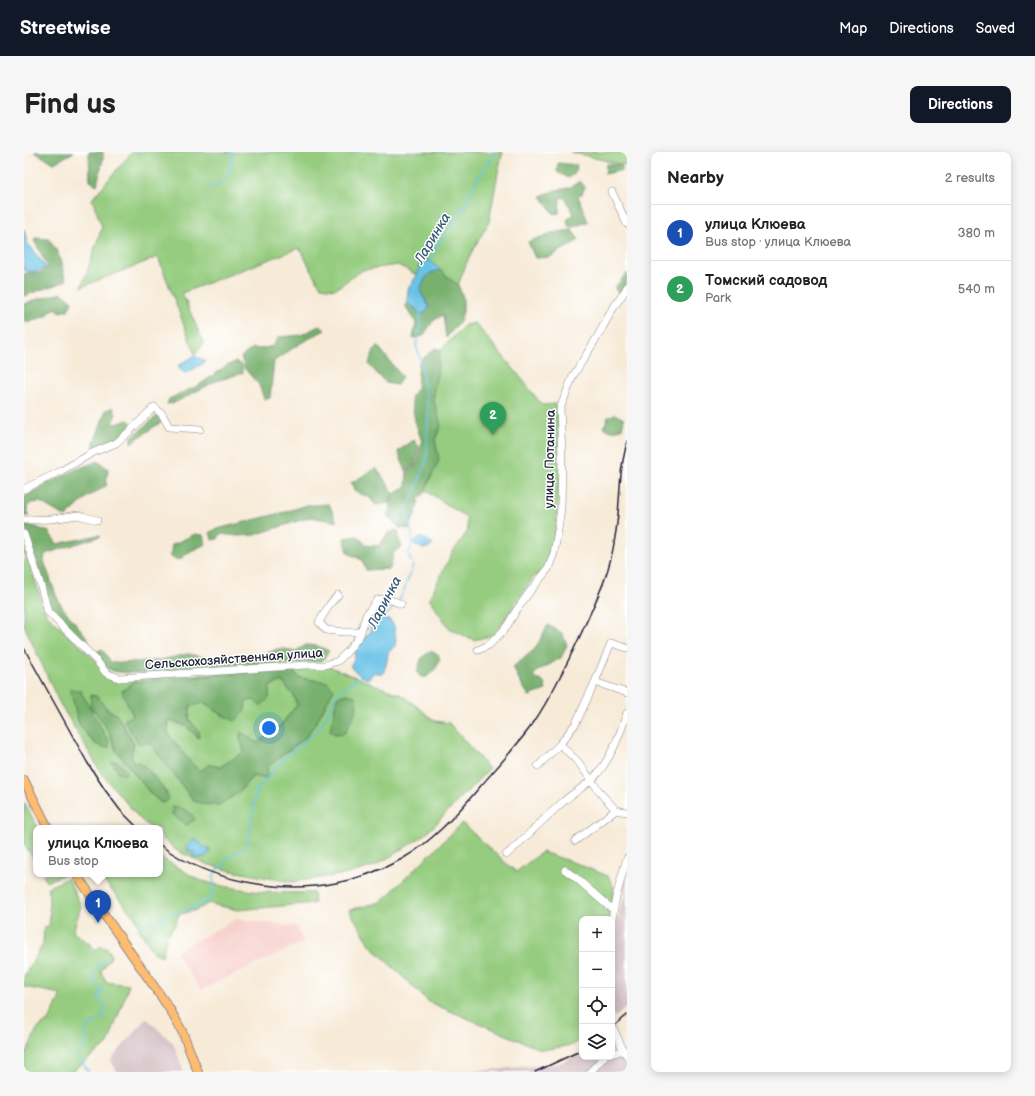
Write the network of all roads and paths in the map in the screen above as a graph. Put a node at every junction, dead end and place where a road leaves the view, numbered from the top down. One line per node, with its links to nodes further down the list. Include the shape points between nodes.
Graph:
1 (612, 192): 2 (street)
2 (627, 224)
3 (627, 287): 13 (street, улица Потанина, via 573,376 560,409 562,487 558,530 548,570 528,594 505,629 489,645)
4 (200, 429): 5 (street, via 170,427 154,407 116,443)
5 (24, 489)
6 (24, 520): 7 (street, via 78,515)
7 (97, 520)
8 (24, 534): 11 (street, Сельскохозяйственная улица, via 48,612 96,660 106,674 120,678 325,665 338,661)
9 (338, 595): 11 (street, via 319,622 326,630)
10 (398, 602): 11 (street, Сельскохозяйственная улица, via 377,600 366,615)
11 (361, 632)
12 (627, 648): 14 (street, via 611,643)
13 (478, 650)
14 (595, 682): 15 (street); 17 (street, via 576,723)
15 (627, 693)
16 (627, 713): 19 (street, via 606,762)
17 (560, 744): 18 (street); 19 (street)
18 (538, 766)
19 (592, 780): 21 (street); 25 (street, via 565,800)
20 (25, 784): 23 (main road)
21 (616, 810): 22 (street); 24 (street)
22 (626, 812)
23 (46, 825)
24 (576, 841)
25 (506, 856)
26 (627, 858): 29 (street)
27 (565, 870): 29 (street)
28 (78, 877): 35 (main road, via 169,1008 182,1031)
29 (613, 909): 30 (street)
30 (612, 916)
31 (615, 1032): 32 (street)
32 (625, 1053): 33 (street)
33 (615, 1054)
34 (601, 1060): 36 (street)
35 (198, 1072)
36 (590, 1072)

